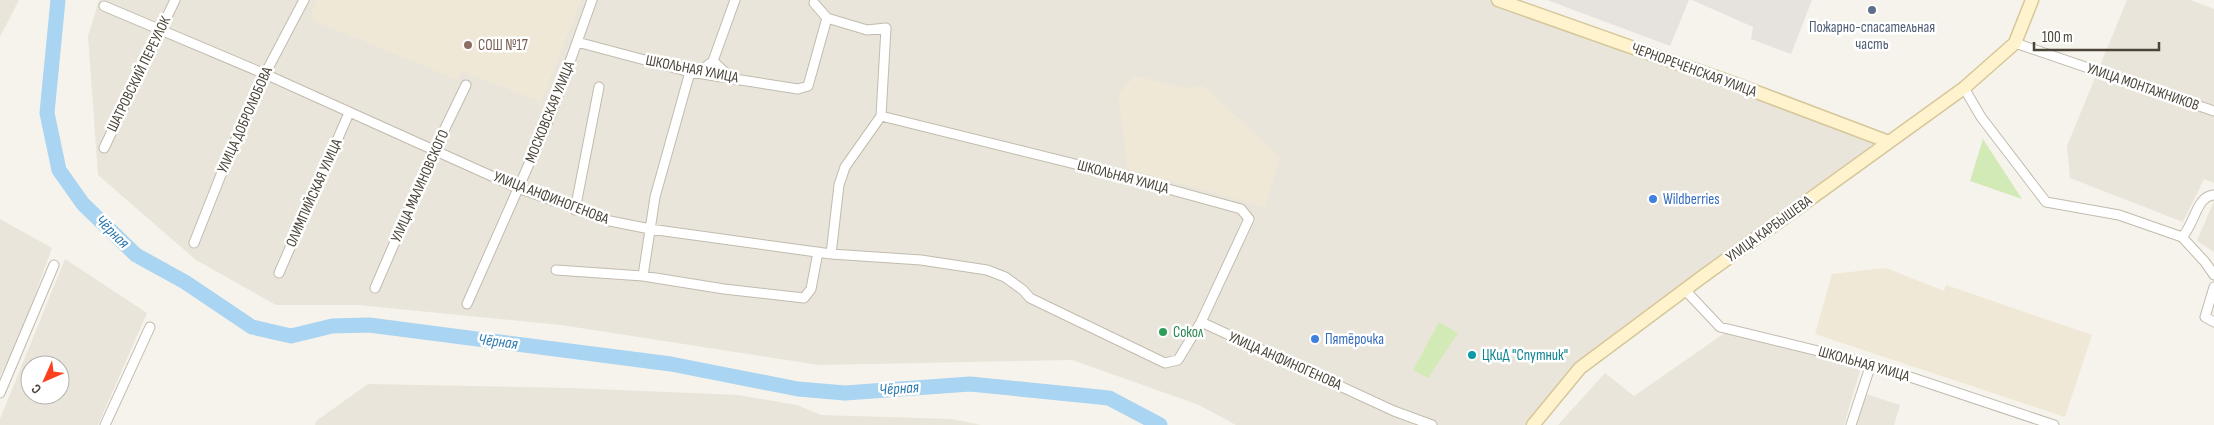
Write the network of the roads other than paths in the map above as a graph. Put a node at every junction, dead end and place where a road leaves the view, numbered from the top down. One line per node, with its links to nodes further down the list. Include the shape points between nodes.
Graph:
1 (175, 0): 10 (street, ШАТРОВСКИЙ ПЕРЕУЛОК)
2 (304, 0): 15 (street, УЛИЦА ДОБРОЛЮБОВА)
3 (592, 0): 11 (street, МОСКОВСКАЯ УЛИЦА)
4 (734, 0): 13 (street)
5 (1498, 0): 23 (main road, ЧЕРНОРЕЧЕНСКАЯ УЛИЦА)
6 (2032, 0): 12 (main road)
7 (812, 1): 9 (street)
8 (104, 6): 10 (street, УЛИЦА АНФИНОГЕНОВА)
9 (827, 18): 16 (street, ШКОЛЬНАЯ УЛИЦА, via 808,86 798,89); 22 (street, via 867,30 886,28)
10 (161, 30): 15 (street, УЛИЦА АНФИНОГЕНОВА); 24 (street, ШАТРОВСКИЙ ПЕРЕУЛОК)
11 (577, 42): 14 (street, ШКОЛЬНАЯ УЛИЦА); 26 (street, МОСКОВСКАЯ УЛИЦА, via 552,112)
12 (2015, 42): 19 (main road, УЛИЦА КАРБЫШЕВА); 20 (street, УЛИЦА МОНТАЖНИКОВ)
13 (713, 61): 14 (street, via 704,69); 16 (street)
14 (690, 72): 16 (street, ШКОЛЬНАЯ УЛИЦА); 29 (street, via 655,197)
15 (265, 74): 21 (street, УЛИЦА АНФИНОГЕНОВА); 31 (street, УЛИЦА ДОБРОЛЮБОВА)
16 (730, 77)
17 (466, 85): 25 (street, УЛИЦА МАЛИНОВСКОГО)
18 (599, 87): 28 (street)
19 (1964, 88): 23 (main road, УЛИЦА КАРБЫШЕВА); 30 (street, via 2046,202 2119,215)
20 (2214, 112)
21 (349, 113): 25 (street, УЛИЦА АНФИНОГЕНОВА); 36 (street, ОЛИМПИЙСКАЯ УЛИЦА)
22 (881, 116): 33 (street, via 845,166 837,199); 45 (street, ШКОЛЬНАЯ УЛИЦА, via 1241,209 1249,219)
23 (1889, 142): 43 (main road, УЛИЦА КАРБЫШЕВА)
24 (104, 148)
25 (435, 149): 26 (street, УЛИЦА АНФИНОГЕНОВА); 40 (street, УЛИЦА МАЛИНОВСКОГО)
26 (518, 188): 28 (street, УЛИЦА АНФИНОГЕНОВА); 44 (street, МОСКОВСКАЯ УЛИЦА)
27 (2214, 195): 30 (street, via 2198,204 2192,225)
28 (575, 210): 29 (street, УЛИЦА АНФИНОГЕНОВА)
29 (650, 229): 32 (street, УЛИЦА АНФИНОГЕНОВА); 38 (street)
30 (2182, 237): 37 (street)
31 (194, 243)
32 (818, 252): 33 (street, УЛИЦА АНФИНОГЕНОВА); 38 (street, via 812,289 804,298)
33 (831, 254): 41 (street, УЛИЦА АНФИНОГЕНОВА, via 921,260 987,270 1005,277)
34 (54, 265): 49 (street)
35 (556, 270): 38 (street)
36 (279, 273)
37 (2214, 275)
38 (643, 276)
39 (2214, 287): 46 (street, via 2205,318)
40 (375, 288)
41 (1023, 290): 42 (street); 45 (street, УЛИЦА АНФИНОГЕНОВА, via 1030,298 1165,363 1178,360)
42 (1033, 290)
43 (1685, 290): 48 (street, ШКОЛЬНАЯ УЛИЦА, via 1720,326); 52 (main road, УЛИЦА КАРБЫШЕВА, via 1580,368)
44 (467, 304)
45 (1201, 322): 51 (street, УЛИЦА АНФИНОГЕНОВА, via 1394,411)
46 (2214, 322)
47 (150, 327): 50 (street)
48 (1871, 364): 53 (street); 54 (street, ШКОЛЬНАЯ УЛИЦА)
49 (0, 393)
50 (106, 425)
51 (1432, 425)
52 (1532, 425)
53 (1851, 425)
54 (2054, 425)

